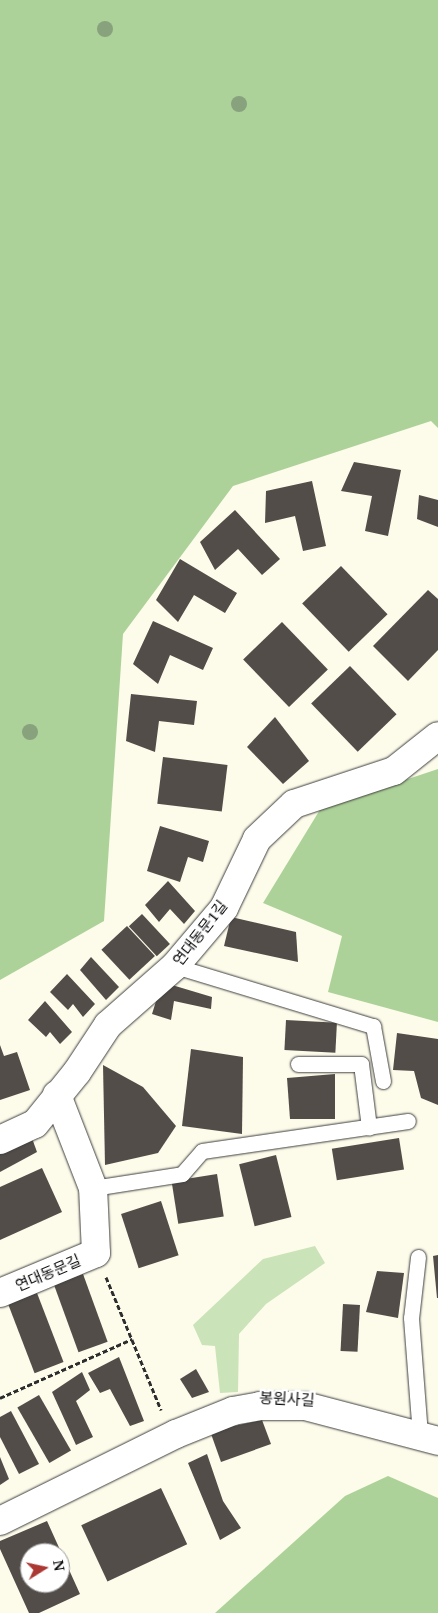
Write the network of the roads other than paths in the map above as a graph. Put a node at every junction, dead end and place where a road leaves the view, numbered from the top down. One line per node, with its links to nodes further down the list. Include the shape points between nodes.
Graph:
1 (438, 736): 2 (street, 연대동문1길, via 394,771 294,804 257,839 224,908)
2 (175, 966): 4 (lane, via 374,1026); 5 (street, 연대동문1길, via 108,1025)
3 (298, 1064): 7 (lane, via 361,1064)
4 (383, 1081)
5 (57, 1096): 8 (street, 연대동문1길, via 35,1124); 9 (street)
6 (408, 1121): 7 (lane)
7 (369, 1127): 9 (lane, via 202,1151 182,1174)
8 (0, 1140)
9 (93, 1188): 11 (street, 연대동문길, via 96,1253)
10 (418, 1257): 12 (lane, via 410,1318)
11 (0, 1293)
12 (429, 1433): 13 (street, 봉원사길, via 305,1397 264,1395 232,1401 167,1424); 14 (street, via 305,1406 260,1406 233,1411 176,1434)
13 (0, 1501)
14 (0, 1521)

